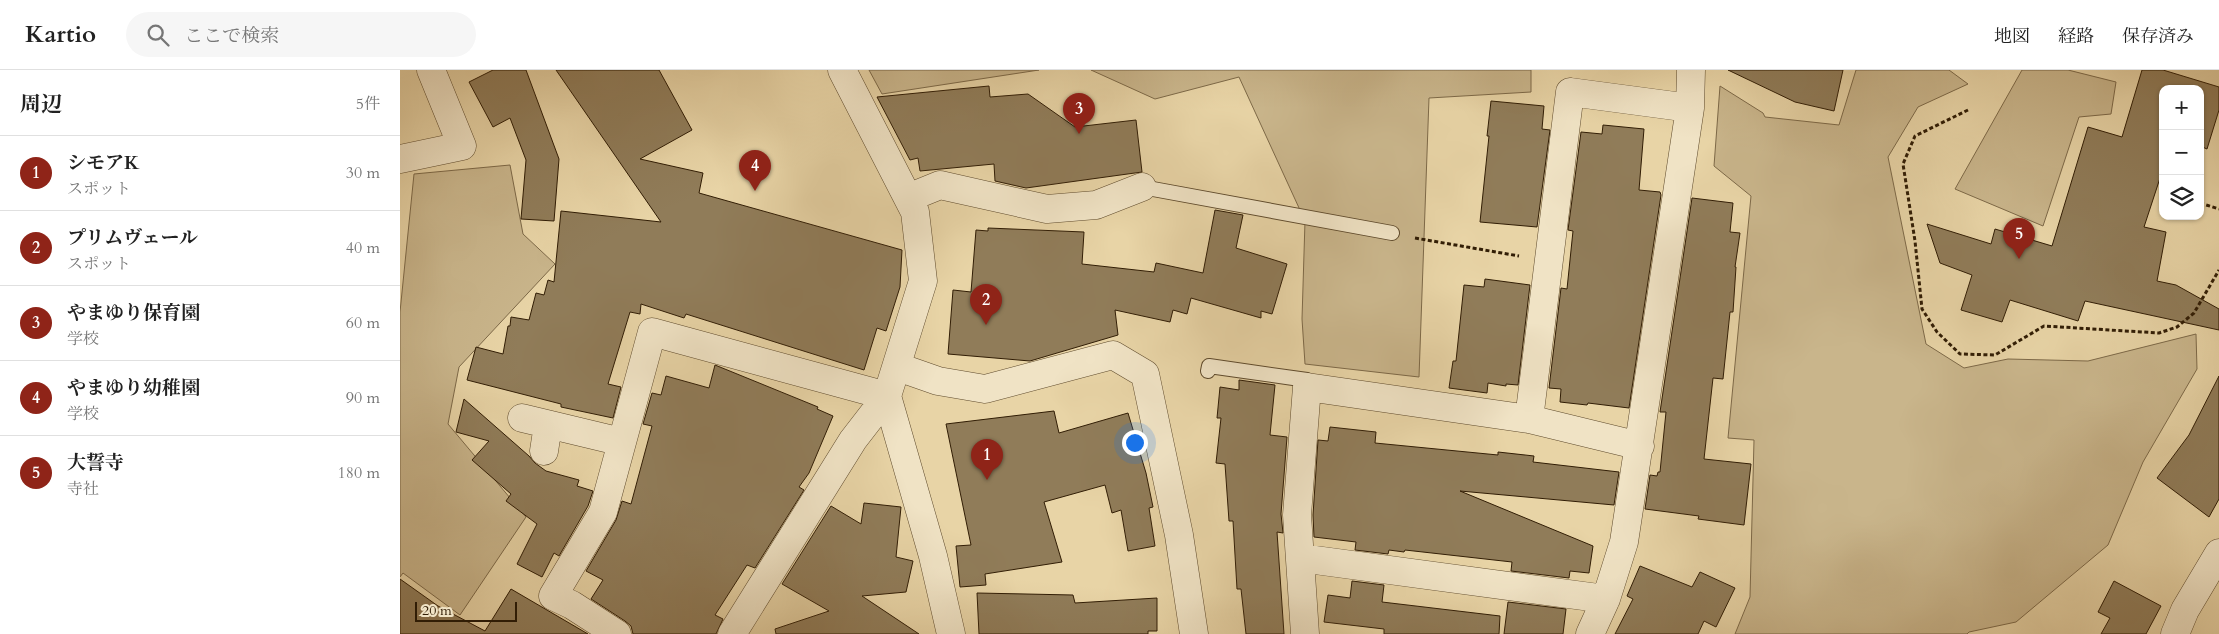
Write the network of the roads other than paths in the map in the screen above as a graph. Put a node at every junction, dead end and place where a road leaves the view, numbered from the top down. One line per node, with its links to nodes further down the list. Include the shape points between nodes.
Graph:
1 (431, 70): 5 (street, via 462,146)
2 (842, 70): 7 (street)
3 (1691, 70): 4 (street)
4 (1690, 108): 14 (street, via 1570,92); 16 (street)
5 (400, 159)
6 (1142, 187): 7 (street, via 1096,205 1047,209 940,185); 8 (lane)
7 (908, 198): 9 (street, via 914,212 923,281)
8 (1392, 233)
9 (898, 367): 12 (street); 23 (street, via 938,381 985,389 1113,355 1145,374 1179,534)
10 (1208, 371): 11 (lane, via 1209,366 1307,380)
11 (1307, 387): 14 (street); 18 (street, via 1297,515)
12 (887, 396): 15 (street, via 652,332); 21 (street, via 853,440); 22 (street, via 933,556)
13 (522, 418): 15 (street, via 546,438)
14 (1529, 419): 16 (street)
15 (622, 442): 20 (street, via 603,512 553,596)
16 (1640, 446): 19 (street, via 1624,542)
17 (2219, 553): 26 (street, via 2185,610)
18 (1300, 558): 19 (street); 24 (street)
19 (1606, 599): 25 (street)
20 (617, 634)
21 (732, 634)
22 (951, 634)
23 (1194, 634)
24 (1305, 634)
25 (1590, 634)
26 (2175, 634)

